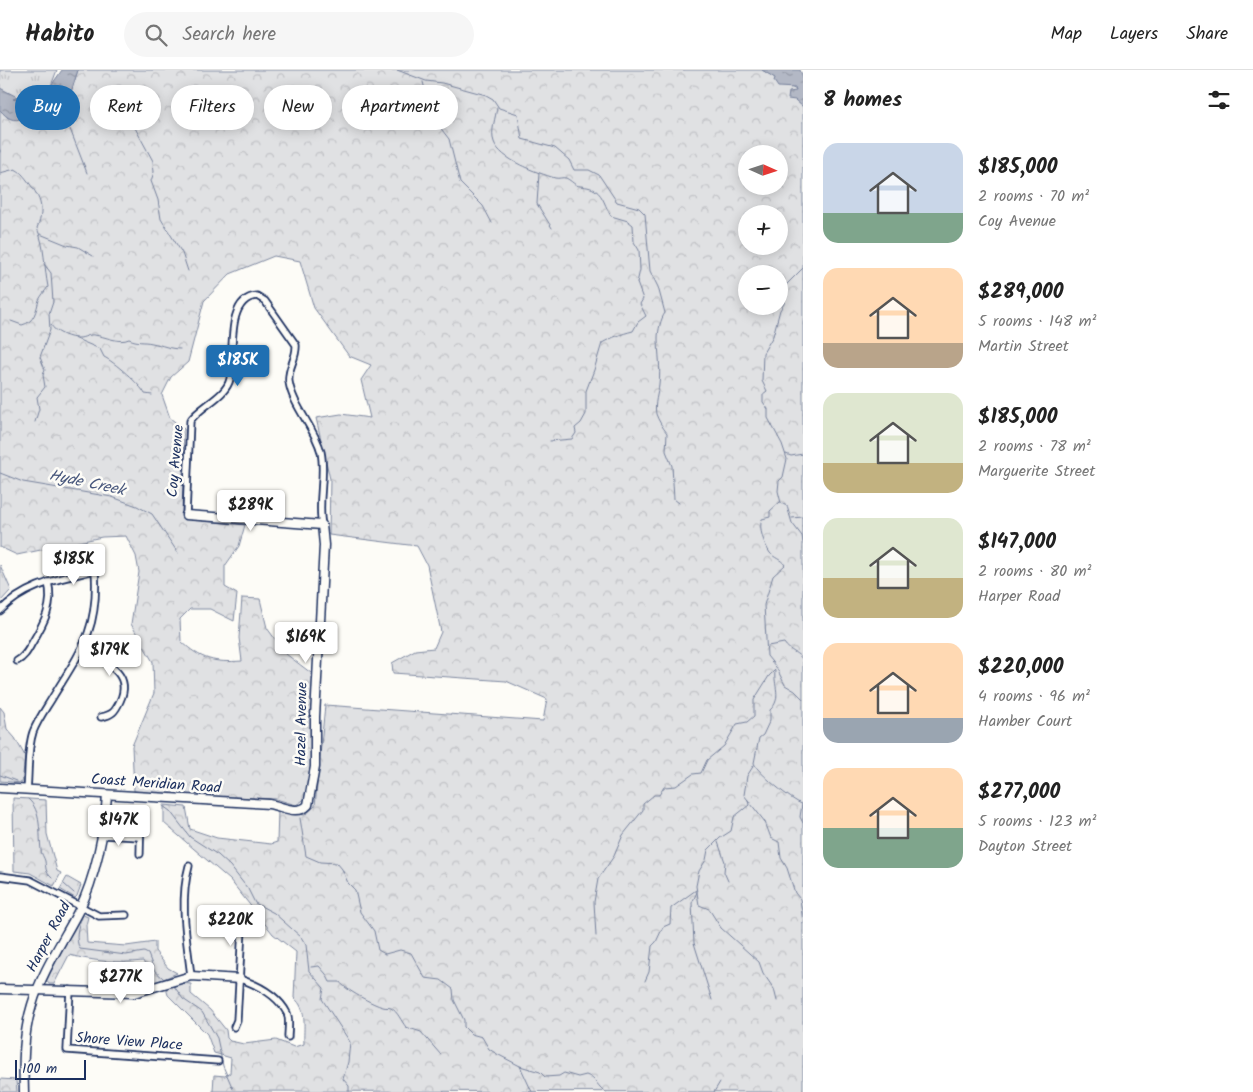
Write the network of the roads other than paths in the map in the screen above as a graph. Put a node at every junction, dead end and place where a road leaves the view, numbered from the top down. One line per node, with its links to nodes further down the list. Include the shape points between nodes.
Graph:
1 (296, 352): 2 (street, Coy Avenue, via 295,343 263,299 252,297 242,305 234,322 229,382 194,415 189,424); 3 (street, Hazel Avenue, via 288,380 320,450)
2 (186, 515): 3 (street)
3 (322, 525): 12 (street, Hazel Avenue, via 324,545 314,723 315,766)
4 (48, 582): 5 (street, via 19,593); 6 (street, via 95,570 95,612); 7 (street, via 50,603 46,619 24,656)
5 (0, 611)
6 (82, 649): 8 (street, via 114,668 124,681 124,692 116,710); 10 (street, via 33,732)
7 (17, 661)
8 (100, 717)
9 (0, 788): 10 (street, Coast Meridian Road)
10 (27, 790): 11 (street, Coast Meridian Road)
11 (107, 796): 12 (street, Coast Meridian Road, via 270,804 297,811); 14 (street, Harper Road)
12 (308, 805)
13 (141, 810): 15 (street)
14 (101, 835): 15 (street); 19 (street, Harper Road)
15 (140, 837): 16 (street)
16 (140, 854)
17 (189, 866): 22 (street, via 184,924)
18 (0, 876): 19 (street, via 30,880)
19 (80, 908): 20 (street, via 99,916); 26 (street, Harper Road)
20 (126, 915)
21 (246, 919): 23 (street, via 242,929)
22 (191, 976): 23 (street); 25 (street, via 134,993)
23 (240, 979): 27 (street); 28 (street, via 264,989 277,1001 287,1014)
24 (0, 989): 26 (street)
25 (70, 990): 26 (street); 29 (street, Shore View Place, via 67,1050)
26 (37, 991): 30 (street, Harper Road, via 25,1038)
27 (234, 1027)
28 (288, 1036)
29 (218, 1061)
30 (24, 1092)

